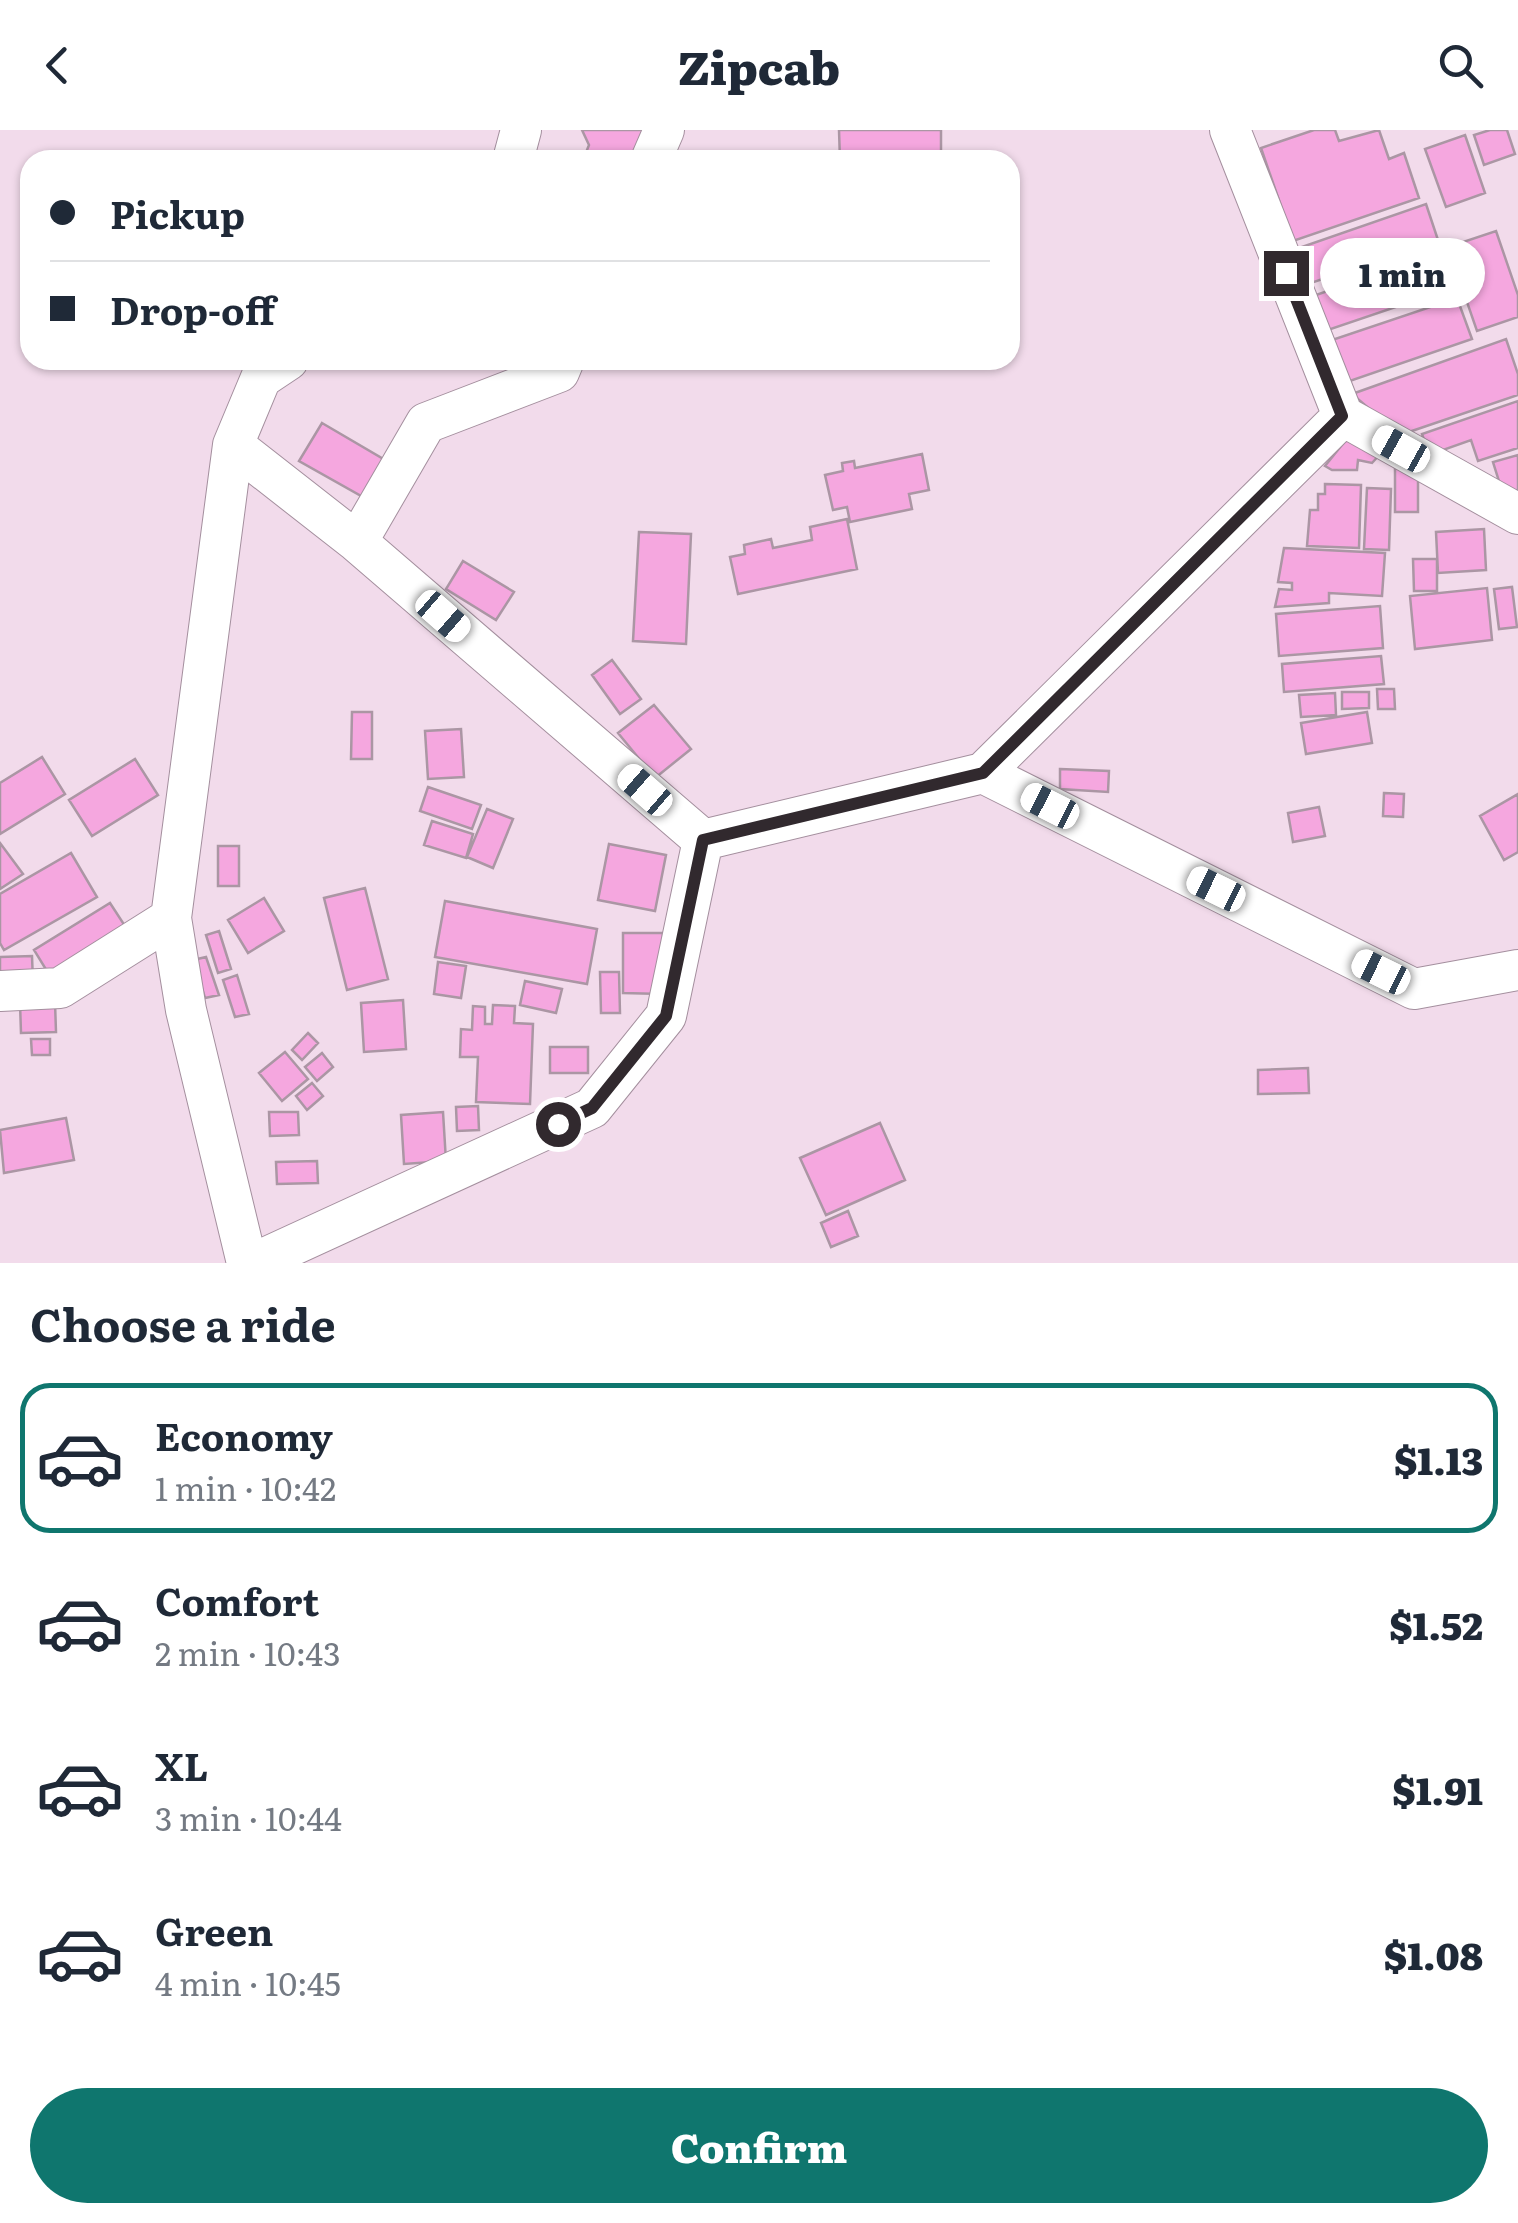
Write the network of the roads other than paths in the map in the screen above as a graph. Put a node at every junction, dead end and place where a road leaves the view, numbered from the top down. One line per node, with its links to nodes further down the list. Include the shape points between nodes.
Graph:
1 (1230, 130): 4 (street)
2 (273, 370): 5 (street, via 261,378)
3 (560, 370): 7 (street, via 426,423)
4 (1342, 416): 6 (street); 8 (street)
5 (232, 445): 7 (street); 10 (street)
6 (1518, 514)
7 (357, 542): 9 (street)
8 (983, 773): 9 (street); 11 (street, via 1414,988)
9 (703, 840): 13 (street, via 666,1016 592,1108)
10 (171, 918): 12 (street, via 60,988); 13 (street, via 186,1010)
11 (1518, 970)
12 (0, 992)
13 (251, 1263)

